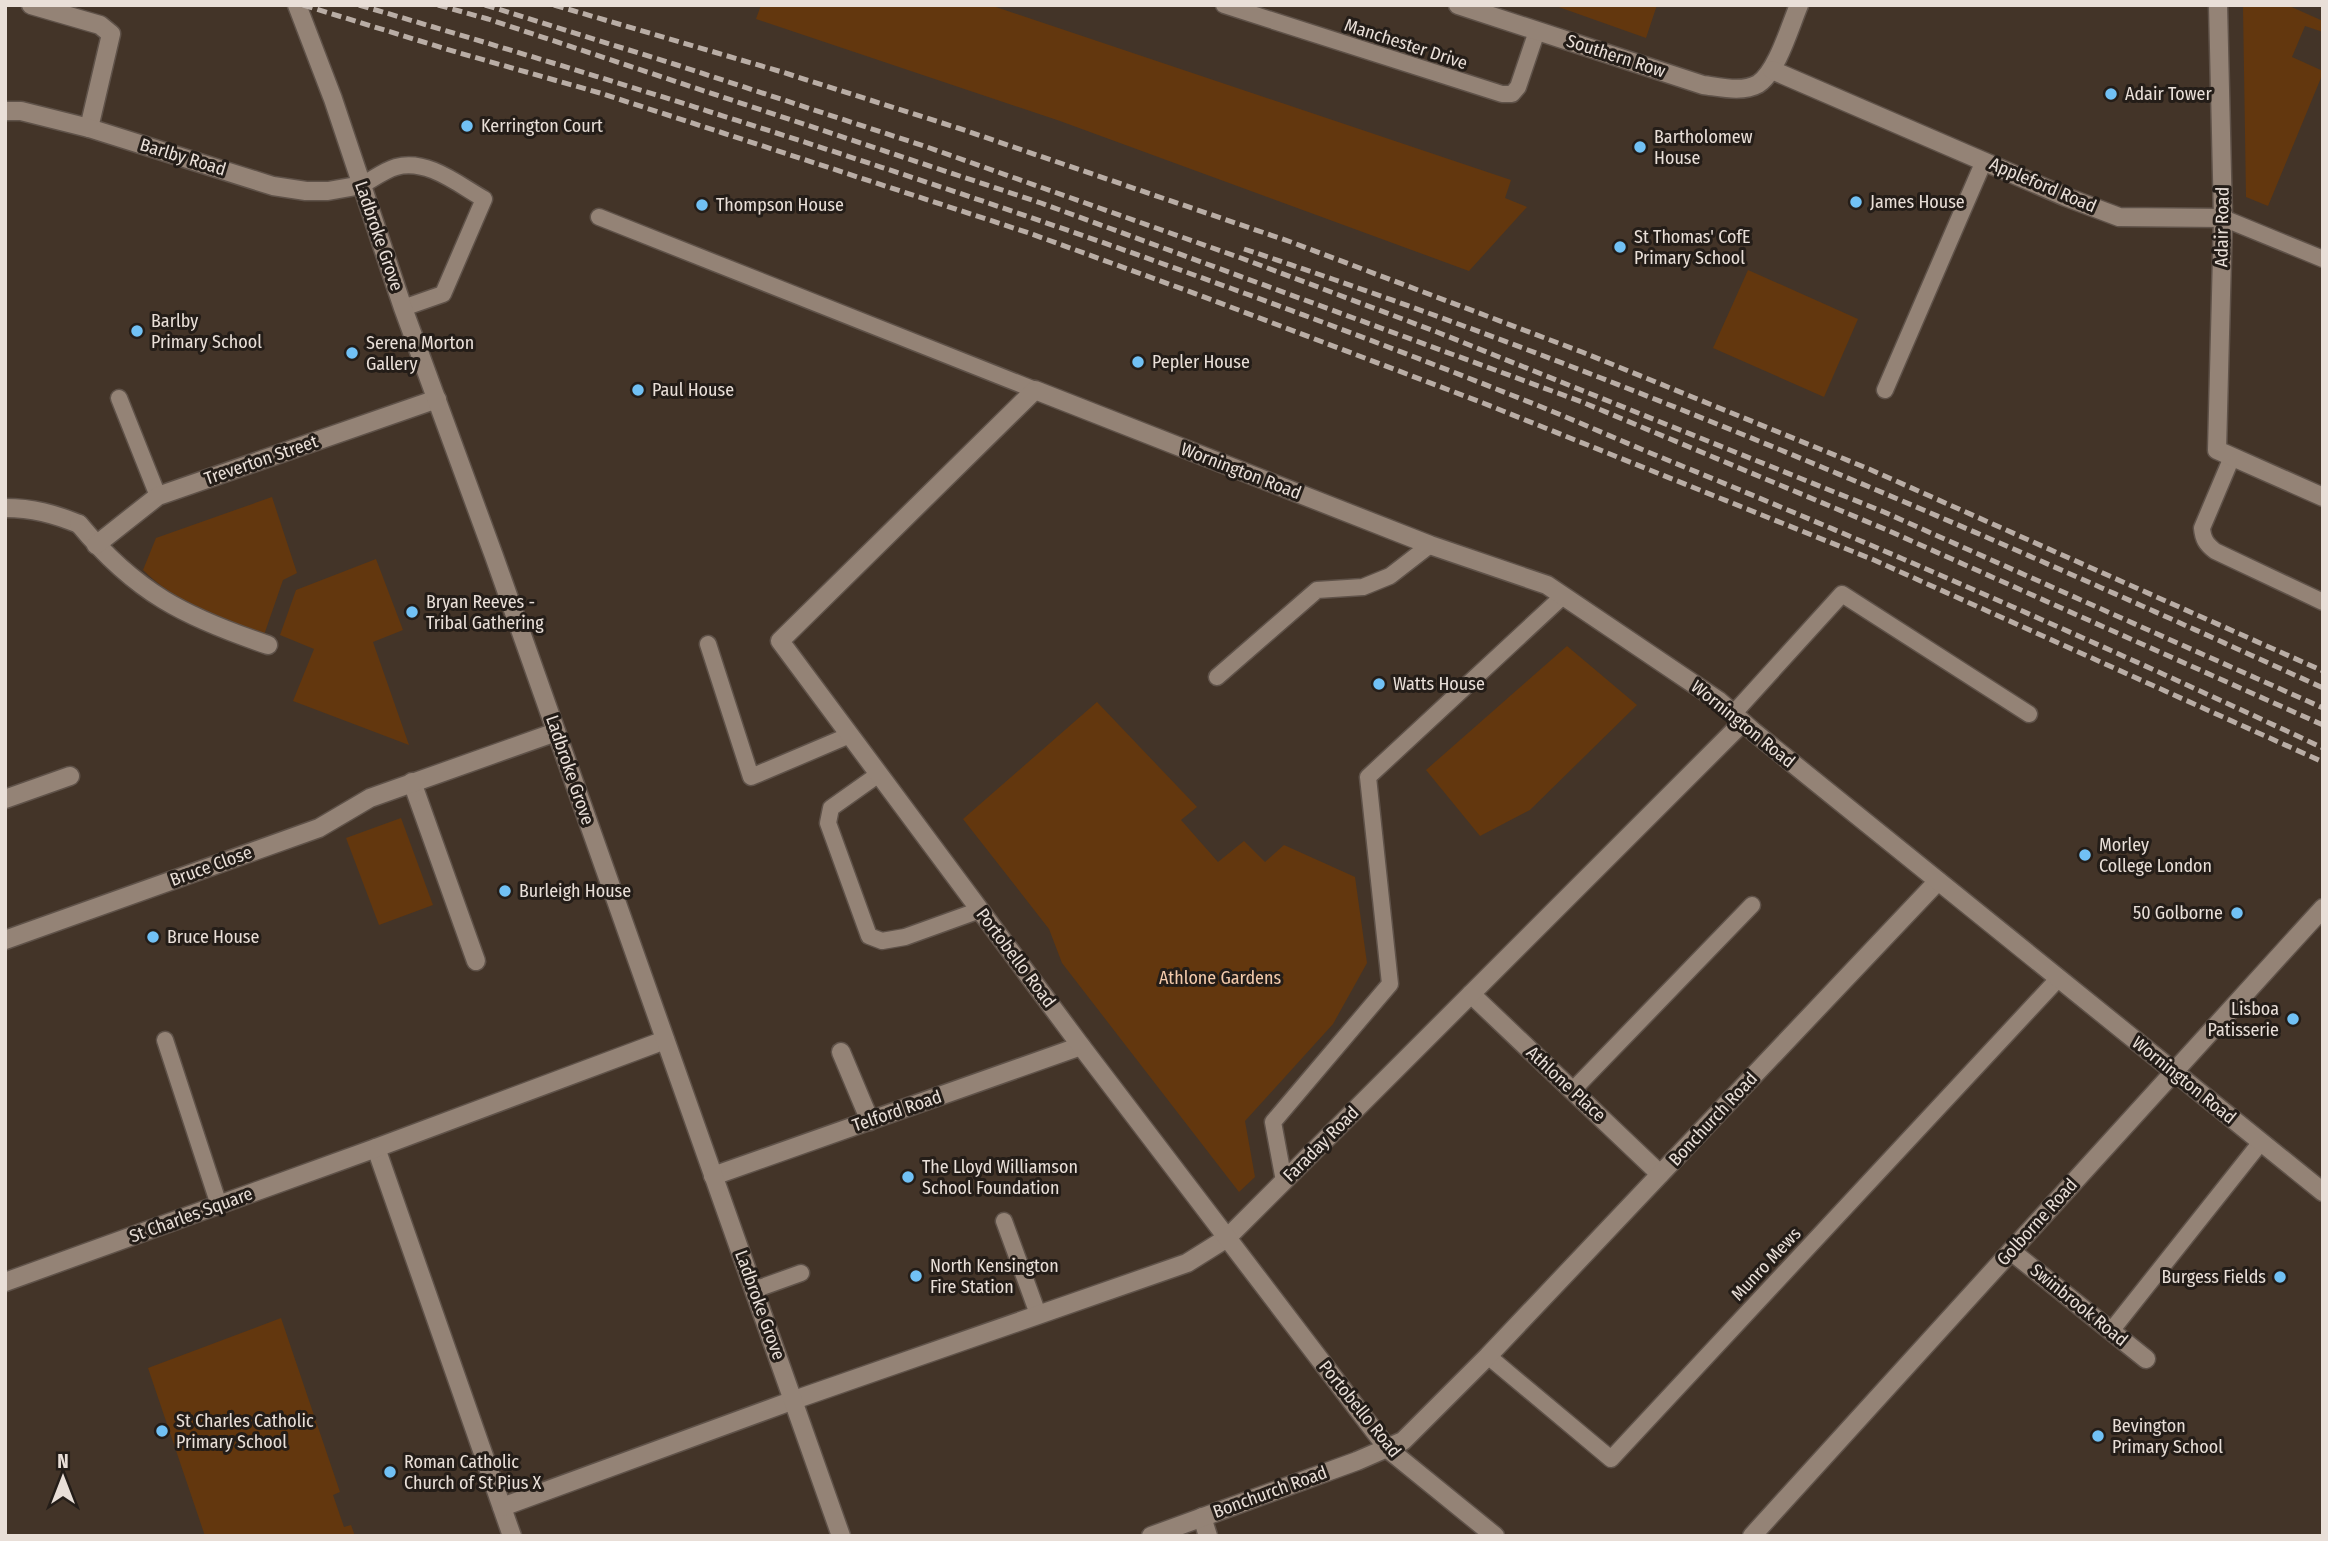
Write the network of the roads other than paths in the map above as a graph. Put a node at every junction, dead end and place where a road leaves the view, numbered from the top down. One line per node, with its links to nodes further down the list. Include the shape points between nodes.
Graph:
1 (31, 5): 10 (street, via 100,25 111,34)
2 (297, 5): 12 (street, Ladbroke Grove)
3 (1224, 5): 7 (lane, Manchester Drive, via 1502,94 1512,94 1518,87)
4 (1458, 5): 7 (street, Southern Row)
5 (1799, 5): 8 (street)
6 (2218, 5): 14 (street, Adair Road)
7 (1536, 30): 8 (street, Southern Row, via 1703,85 1733,89 1758,84)
8 (1772, 70): 11 (street, Appleford Road)
9 (5, 111): 10 (street, Barlby Road)
10 (89, 128): 12 (street, Barlby Road, via 272,186 328,191)
11 (1984, 161): 14 (street, Appleford Road, via 2119,217); 18 (lane)
12 (362, 185): 16 (street, Ladbroke Grove); 16 (lane, via 395,167 428,167 484,199 443,294)
13 (599, 217): 17 (lane)
14 (2223, 218): 15 (lane, Appleford Road); 21 (street, Adair Road)
15 (2323, 259)
16 (403, 308): 20 (street, Ladbroke Grove)
17 (1035, 390): 26 (street, Wornington Road); 35 (street, Portobello Road, via 780,641)
18 (1885, 390)
19 (119, 398): 22 (lane)
20 (437, 398): 22 (street, Treverton Street); 34 (street, Ladbroke Grove)
21 (2225, 454): 23 (street); 28 (lane, via 2202,528 2207,545)
22 (158, 496): 25 (street, Treverton Street)
23 (2323, 497)
24 (5, 508): 25 (street, via 52,513 79,524)
25 (96, 545): 30 (street, via 141,587 178,610)
26 (1430, 545): 27 (street, Wornington Road, via 1546,585); 31 (lane, via 1390,576 1363,587 1317,590)
27 (1563, 596): 33 (street, Wornington Road, via 1719,701); 59 (lane, via 1368,777 1390,984 1273,1122)
28 (2323, 602)
29 (708, 644): 35 (lane, via 751,777)
30 (268, 645)
31 (1217, 677)
32 (2029, 714): 33 (lane, via 1842,594)
33 (1738, 719): 40 (street, Wornington Road); 47 (street, Faraday Road)
34 (556, 732): 38 (street, Bruce Close); 49 (street, Ladbroke Grove)
35 (850, 735): 36 (street, Portobello Road)
36 (879, 774): 43 (street, Portobello Road); 43 (lane, via 831,808 828,822 869,936 882,941 905,937)
37 (70, 776): 39 (street)
38 (412, 782): 44 (street, Bruce Close, via 370,798 319,828); 45 (street)
39 (5, 799)
40 (1938, 881): 46 (street, Wornington Road); 57 (street, Bonchurch Road)
41 (1752, 905): 53 (lane)
42 (2323, 908): 52 (street, Golborne Road)
43 (980, 910): 50 (street, Portobello Road)
44 (5, 940)
45 (476, 961)
46 (2058, 979): 52 (street, Wornington Road); 70 (lane, Munro Mews, via 1611,1459)
47 (1471, 994): 53 (street, Athlone Place); 59 (street, Faraday Road)
48 (165, 1040): 61 (lane)
49 (665, 1040): 56 (street, St Charles Square); 58 (street, Ladbroke Grove)
50 (1081, 1046): 54 (street, Telford Road); 63 (street, Portobello Road)
51 (841, 1052): 54 (street)
52 (2174, 1072): 55 (street, Wornington Road); 64 (street, Golborne Road)
53 (1573, 1090): 57 (street, Athlone Place)
54 (870, 1121): 58 (street, Telford Road)
55 (2261, 1142): 60 (street, Wornington Road); 69 (lane)
56 (376, 1148): 61 (street, St Charles Square); 74 (street)
57 (1660, 1174): 70 (street, Bonchurch Road)
58 (713, 1176): 67 (street, Ladbroke Grove)
59 (1284, 1181): 63 (street, Faraday Road)
60 (2323, 1192)
61 (219, 1205): 66 (street, St Charles Square)
62 (1004, 1221): 68 (lane)
63 (1227, 1238): 68 (street, Faraday Road, via 1186,1263); 73 (street, Portobello Road)
64 (2011, 1251): 69 (street, Swinbrook Road); 81 (street, Golborne Road)
65 (801, 1273): 67 (lane)
66 (5, 1282)
67 (754, 1290): 72 (street, Ladbroke Grove)
68 (1038, 1314): 72 (street, Faraday Road)
69 (2111, 1331): 71 (street, Swinbrook Road)
70 (1488, 1356): 73 (street, Bonchurch Road, via 1403,1441)
71 (2146, 1359)
72 (794, 1400): 74 (street); 77 (street, Ladbroke Grove)
73 (1388, 1449): 75 (street, Bonchurch Road); 80 (street, Portobello Road)
74 (502, 1507): 76 (street)
75 (1202, 1517): 78 (street, Bonchurch Road); 79 (street)
76 (512, 1536)
77 (841, 1536)
78 (1151, 1536)
79 (1208, 1536)
80 (1495, 1536)
81 (1752, 1536)

